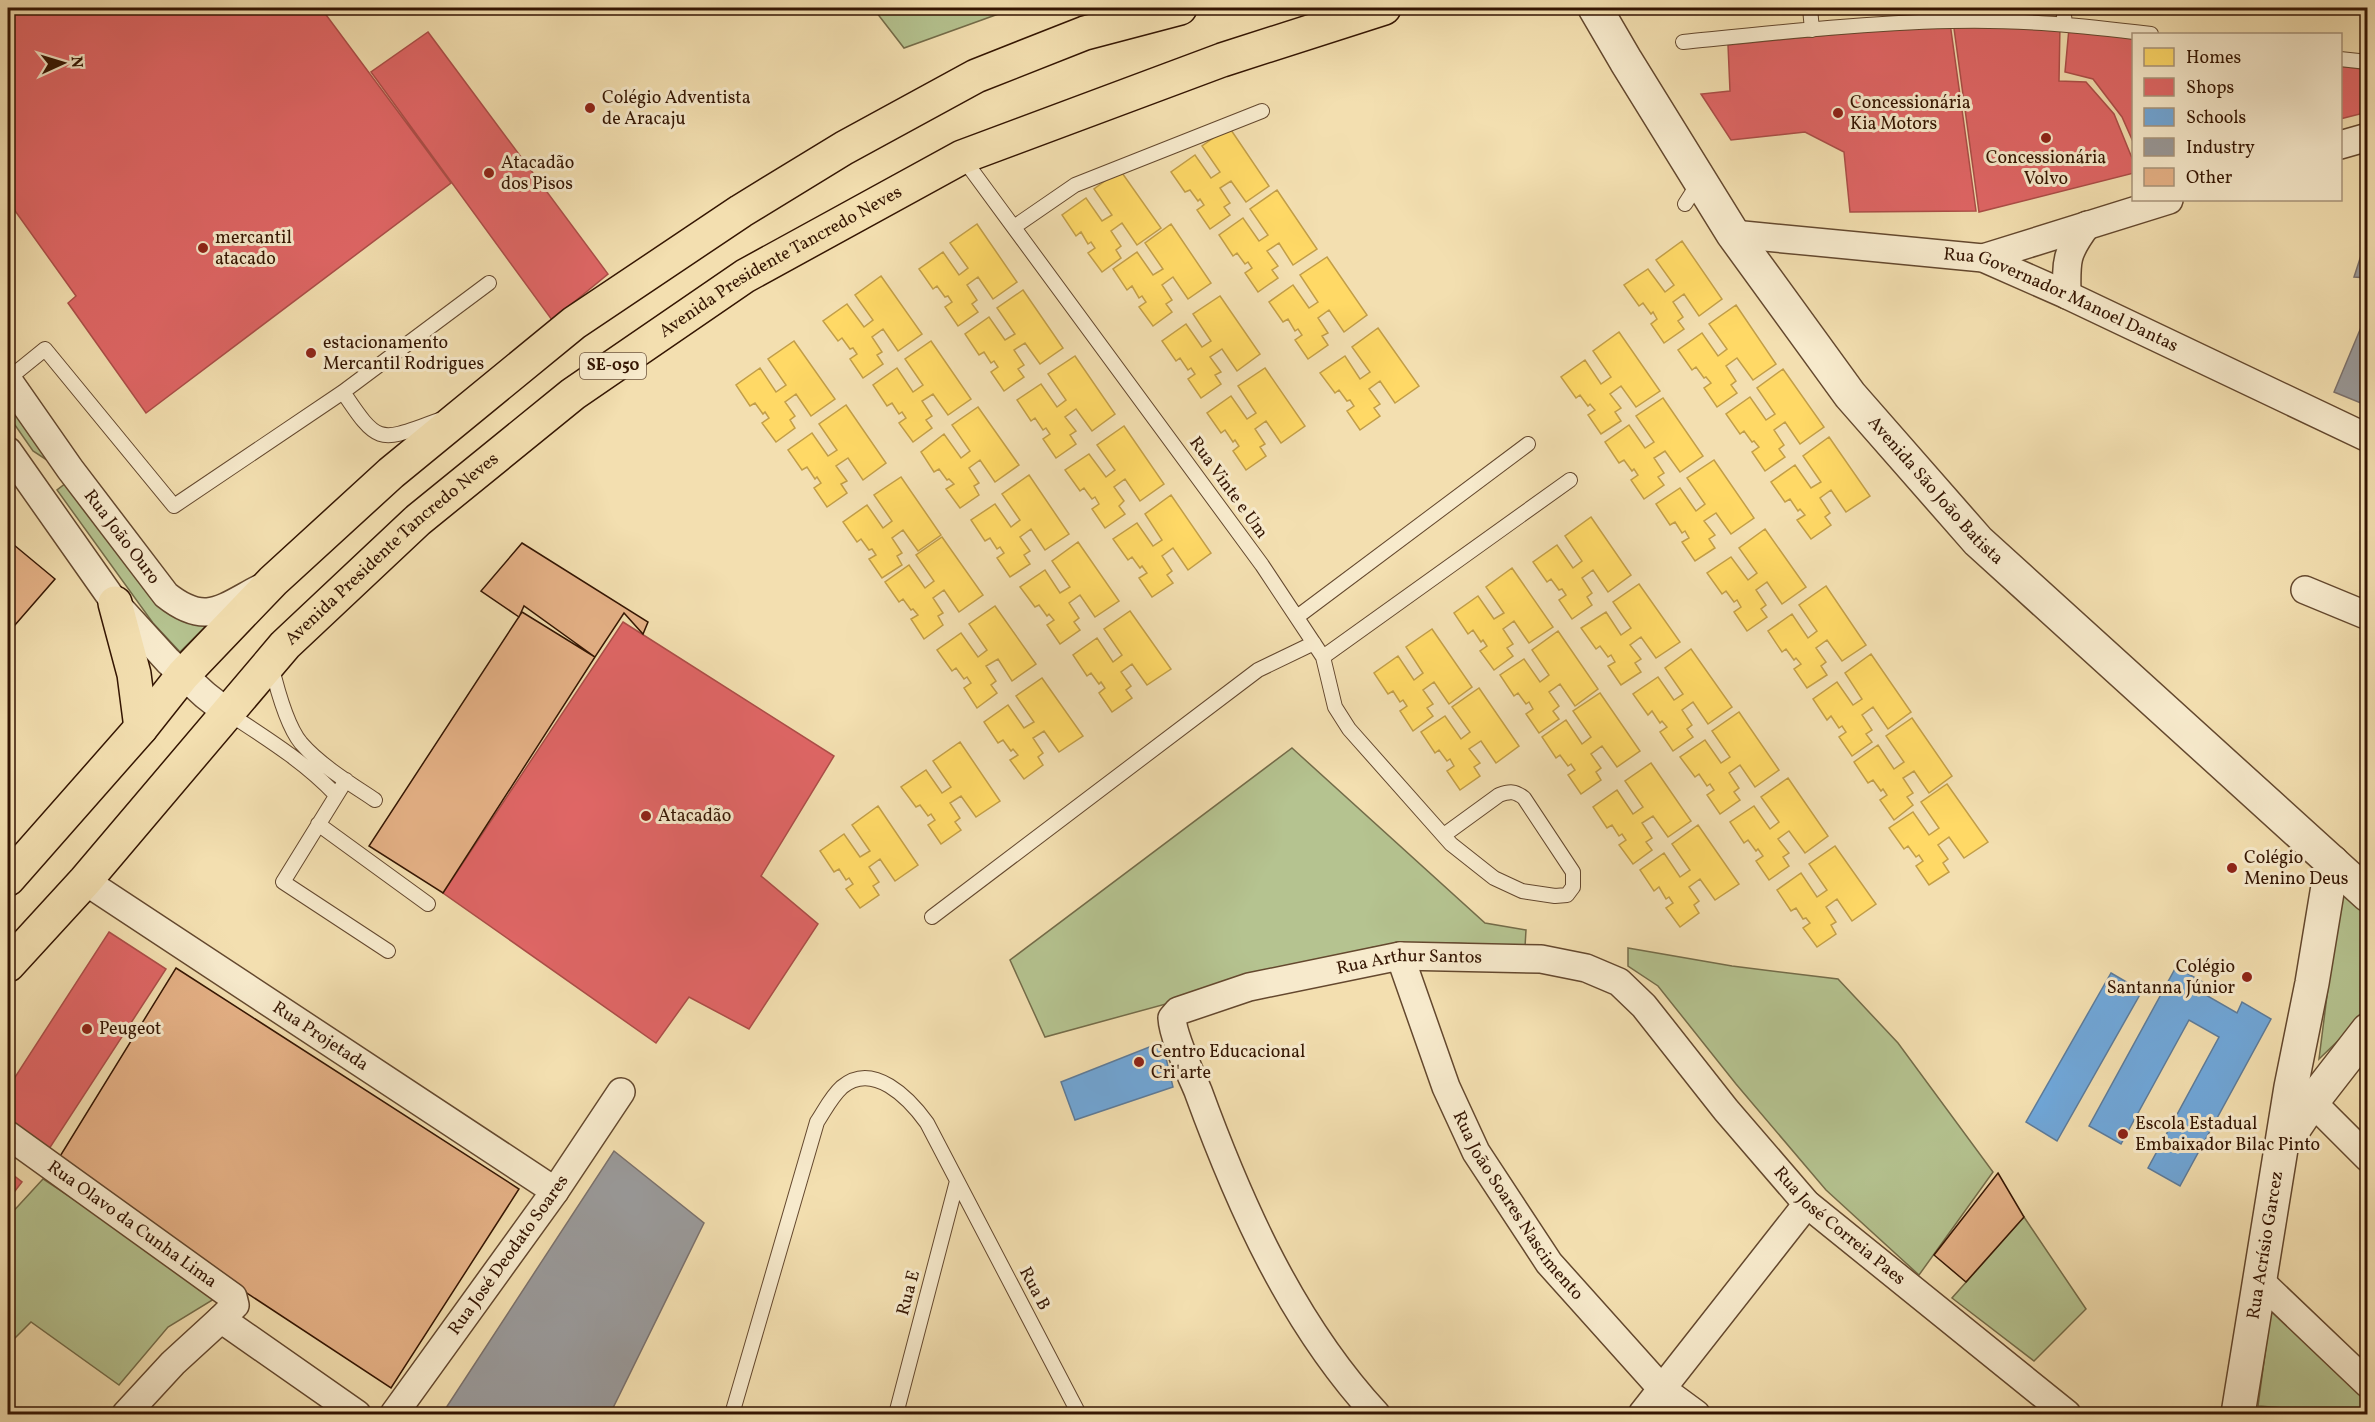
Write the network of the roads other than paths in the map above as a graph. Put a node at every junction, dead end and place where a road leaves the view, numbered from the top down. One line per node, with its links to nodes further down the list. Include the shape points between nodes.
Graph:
1 (1180, 8): 25 (main road, via 1085,33 976,76 844,148 741,211 574,323)
2 (1384, 8): 15 (main road, Avenida Presidente Tancredo Neves / SE-050, via 1222,60)
3 (1595, 8): 19 (street, Avenida São João Batista, via 1693,192)
4 (1810, 8): 7 (lane)
5 (2063, 8): 6 (lane)
6 (2065, 23): 7 (lane, via 1951,21); 8 (lane)
7 (1812, 30): 9 (lane)
8 (2143, 33)
9 (1683, 42)
10 (2342, 59): 11 (lane)
11 (2367, 62)
12 (1262, 111): 18 (lane, via 1075,185)
13 (2367, 137): 14 (street)
14 (2342, 145)
15 (962, 157): 18 (lane, Rua Vinte e Um); 39 (main road, Avenida Presidente Tancredo Neves / SE-050, via 745,276 573,394 418,520)
16 (2166, 201): 17 (street)
17 (2087, 225): 20 (street); 22 (street, via 2070,251)
18 (1014, 227): 36 (lane, Rua Vinte e Um)
19 (1733, 234): 20 (street, Rua Governador Manoel Dantas); 48 (street, Avenida São João Batista, via 1850,395 1978,541)
20 (1983, 258): 22 (street, Rua Governador Manoel Dantas)
21 (489, 283): 24 (lane)
22 (2067, 295): 26 (street, Rua Governador Manoel Dantas)
23 (8, 380): 24 (lane, via 45,349 174,506); 29 (street, Rua João Ouro)
24 (343, 392): 25 (lane, via 367,427 387,436)
25 (469, 409): 32 (main road, via 391,473)
26 (2367, 438)
27 (1528, 444): 36 (lane)
28 (8, 451): 31 (street)
29 (70, 469): 31 (street, via 59,482); 32 (street, Rua João Ouro, via 166,595 181,607 208,613)
30 (1570, 480): 38 (lane)
31 (35, 489): 34 (street)
32 (273, 581): 40 (main road)
33 (2305, 590): 35 (street)
34 (116, 603): 40 (street); 42 (main road, via 134,674)
35 (2367, 616)
36 (1297, 617): 37 (lane, Rua Vinte e Um)
37 (1314, 644): 38 (lane, Rua Vinte e Um); 53 (lane, via 1258,670)
38 (1323, 657): 47 (lane, Rua Vinte e Um, via 1338,714)
39 (270, 662): 41 (main road, Avenida Presidente Tancredo Neves / SE-050); 43 (lane, via 279,697 300,742)
40 (183, 675): 41 (street); 42 (main road)
41 (228, 713): 44 (lane, via 291,755); 50 (main road, Avenida Presidente Tancredo Neves / SE-050)
42 (141, 728): 49 (main road)
43 (346, 780): 44 (lane); 45 (lane)
44 (336, 795): 46 (lane)
45 (375, 800)
46 (318, 824): 52 (lane); 54 (lane, via 283,882)
47 (1448, 839): 47 (lane, Rua Vinte e Um, via 1494,878 1522,891 1555,896 1567,895 1573,887 1573,872 1524,798 1516,792 1499,795)
48 (2332, 862): 51 (street, Avenida São João Batista); 60 (street, via 2312,983)
49 (8, 879)
50 (85, 881): 56 (main road, Avenida Presidente Tancredo Neves / SE-050); 64 (street, Rua Projetada)
51 (2367, 895)
52 (428, 904)
53 (932, 917)
54 (388, 951)
55 (1400, 956): 57 (street, Rua Arthur Santos, via 1541,959 1586,968 1619,982); 69 (street, Rua João Soares Nascimento, via 1446,1087 1476,1152 1549,1263); 76 (street, Rua Arthur Santos, via 1249,987 1179,1011 1172,1018 1246,1213 1296,1306 1333,1361)
56 (8, 965)
57 (1644, 1006): 65 (street, Rua José Correia Paes)
58 (2367, 1030): 60 (street)
59 (621, 1092): 64 (street, Rua José Deodato Soares)
60 (2301, 1094): 62 (street); 66 (street, Rua Acrísio Garcez, via 2281,1148)
61 (8, 1136): 67 (street, Rua Olavo da Cunha Lima, via 233,1297 235,1305)
62 (2367, 1158)
63 (957, 1181): 73 (lane, Rua B, via 918,1110 885,1083 871,1078 843,1086 817,1122); 74 (lane, Rua E); 75 (lane, Rua B)
64 (555, 1191): 72 (street, Rua José Deodato Soares)
65 (1807, 1204): 69 (street); 79 (street, Rua José Correia Paes)
66 (2260, 1281): 68 (street); 80 (street, Rua Acrísio Garcez)
67 (221, 1318): 70 (street, Rua Olavo da Cunha Lima); 71 (street)
68 (2367, 1384)
69 (1662, 1389): 77 (street); 78 (street, Rua João Soares Nascimento)
70 (126, 1414)
71 (357, 1414)
72 (394, 1414)
73 (732, 1414)
74 (896, 1414)
75 (1079, 1414)
76 (1376, 1414)
77 (1642, 1414)
78 (1696, 1414)
79 (2067, 1414)
80 (2238, 1414)

